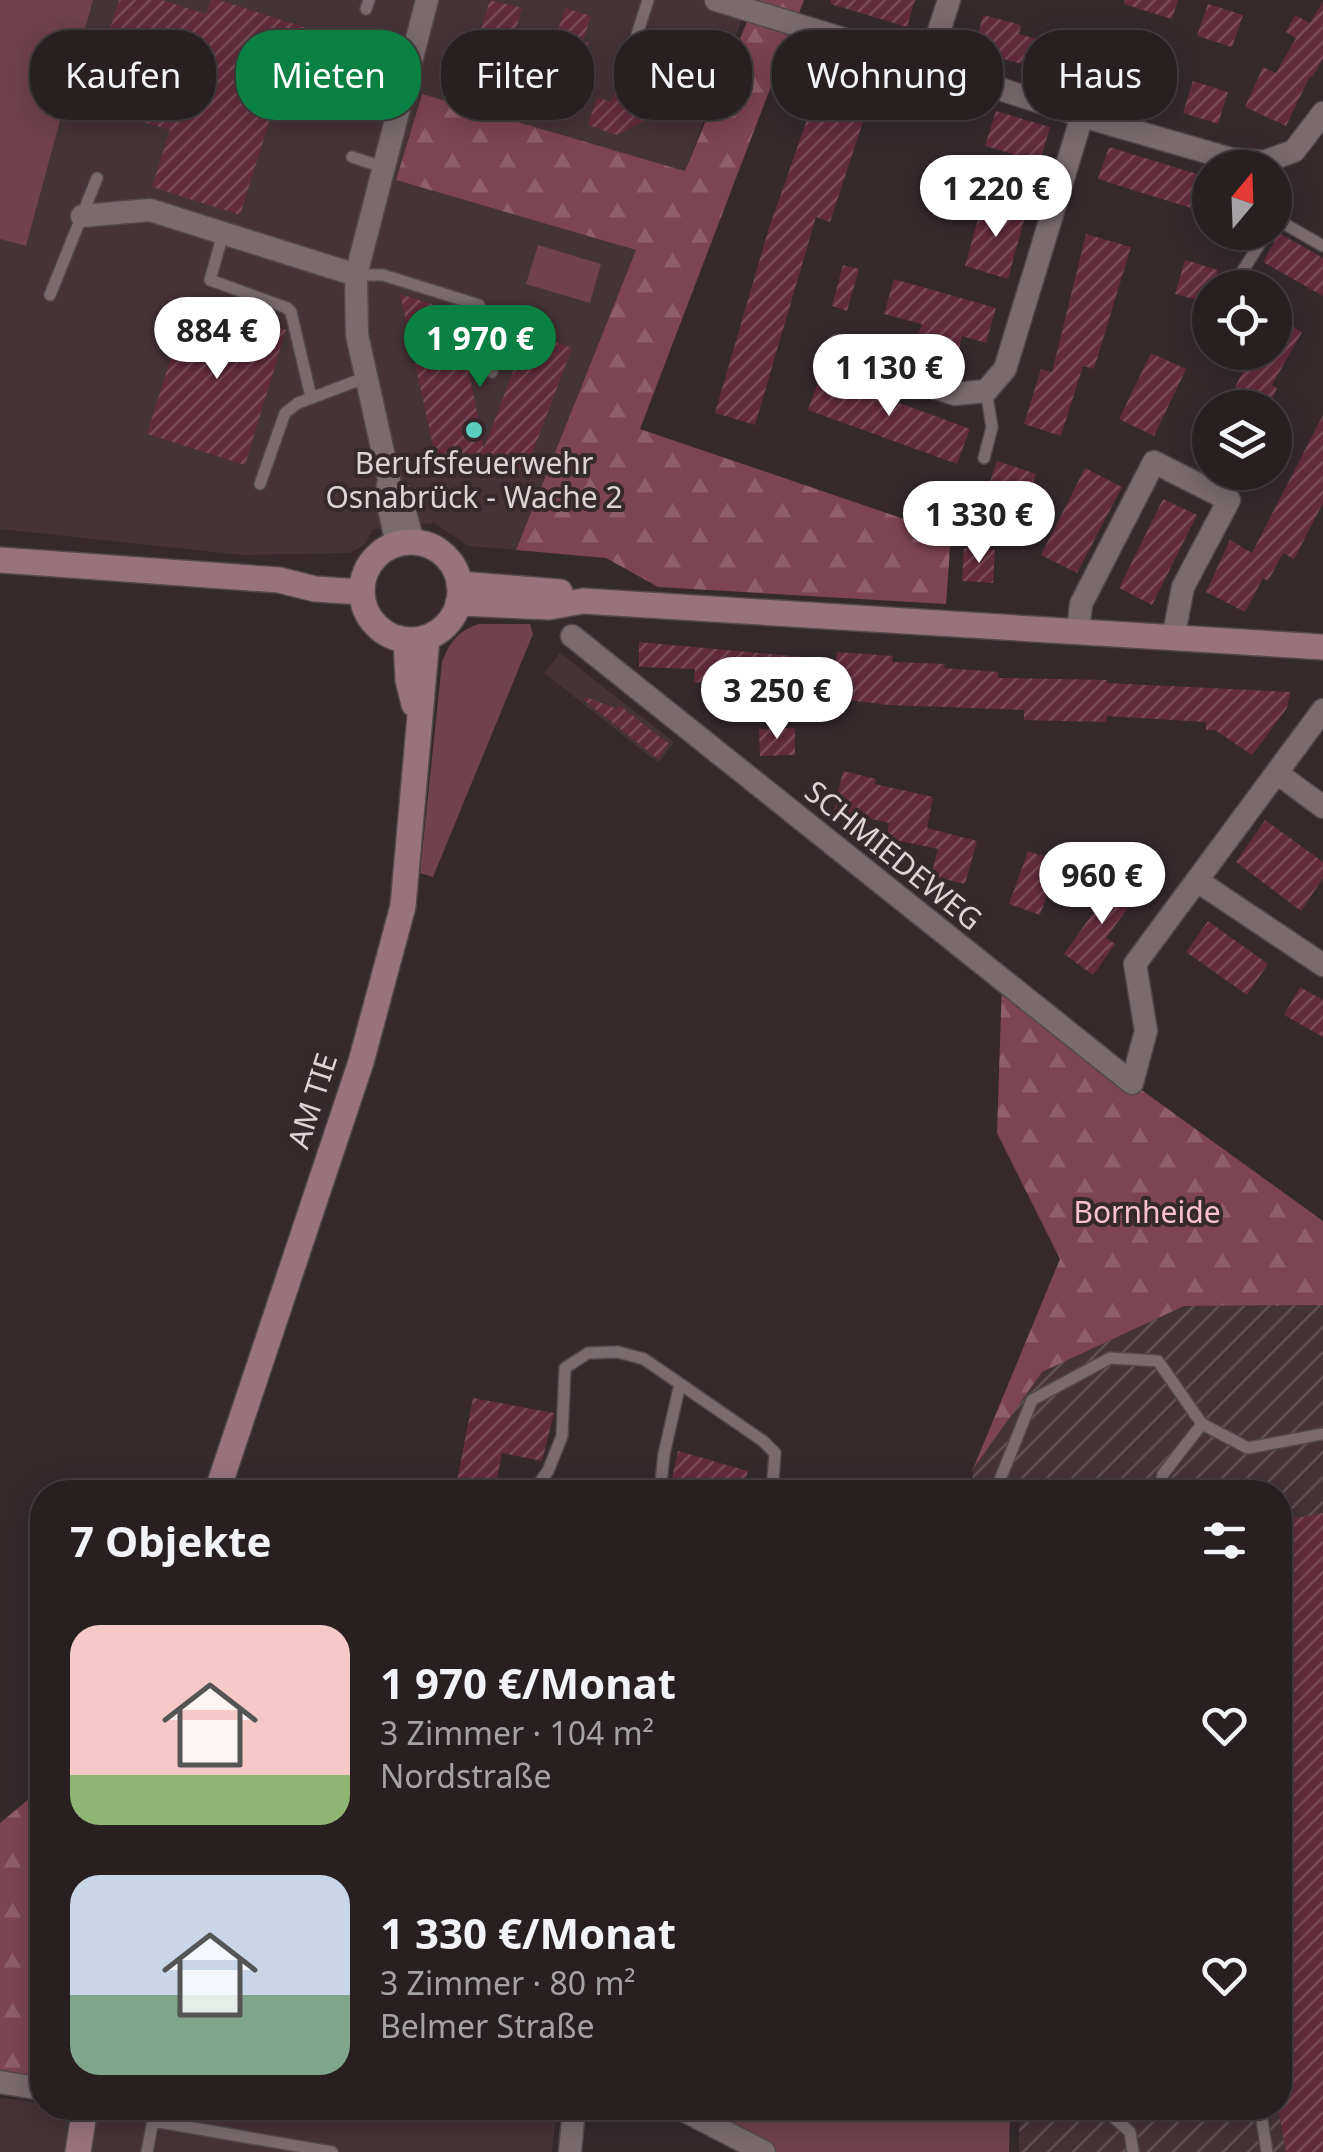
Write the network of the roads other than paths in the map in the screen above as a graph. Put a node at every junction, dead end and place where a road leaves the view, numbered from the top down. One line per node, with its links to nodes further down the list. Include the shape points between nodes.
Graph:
1 (428, 0): 14 (street)
2 (648, 0): 5 (lane)
3 (716, 0): 6 (street)
4 (948, 0): 7 (street)
5 (638, 30)
6 (814, 30)
7 (939, 30)
8 (1323, 113): 12 (street)
9 (1081, 120): 25 (street, via 1005,369)
10 (1096, 120): 11 (street)
11 (1200, 150)
12 (1292, 153)
13 (352, 157): 14 (lane)
14 (382, 167): 20 (street)
15 (97, 178): 16 (lane)
16 (82, 216): 18 (street, via 150,210); 21 (lane)
17 (1292, 229): 19 (lane)
18 (223, 234): 20 (street); 26 (lane, via 210,280 291,312)
19 (1323, 246)
20 (356, 275): 23 (lane, via 383,276 479,305); 24 (street, via 358,335)
21 (50, 295)
22 (838, 346): 25 (street, via 874,368 955,394)
23 (492, 372)
24 (368, 377): 26 (lane); 29 (street, via 389,479 401,494)
25 (986, 391): 27 (lane, via 992,428)
26 (311, 397): 28 (lane, via 285,413)
27 (984, 458)
28 (260, 484)
29 (405, 543): 31 (street, via 372,560); 32 (street, via 444,554 458,574)
30 (0, 560): 31 (street, via 279,580 316,573)
31 (363, 584): 35 (street, via 370,620 381,630)
32 (459, 594): 33 (street, via 555,590 583,601); 35 (street, via 442,630)
33 (1078, 632): 36 (street); 36 (street, via 1081,604 1154,462 1229,500 1183,587)
34 (572, 636): 41 (street, SCHMIEDEWEG, via 1132,1083 1146,1032 1135,964)
35 (417, 639): 46 (street, AM TIE, via 425,680 402,906 361,1062)
36 (1174, 639): 37 (street)
37 (1323, 648)
38 (1323, 710): 39 (street)
39 (1277, 773): 40 (street); 41 (street)
40 (1323, 806)
41 (1199, 882): 42 (street)
42 (1323, 965)
43 (680, 1384): 47 (lane, via 644,1358 618,1352 588,1353 565,1368 562,1436); 48 (lane); 49 (lane, via 763,1440 775,1453)
44 (1202, 1424): 45 (lane, via 1248,1448); 50 (lane, via 1158,1361 1110,1358 1032,1400); 51 (lane)
45 (1323, 1434)
46 (221, 1480)
47 (542, 1480)
48 (661, 1480)
49 (773, 1480)
50 (1000, 1480)
51 (1162, 1480)
52 (0, 2082): 53 (street)
53 (30, 2086)
54 (84, 2120): 59 (street)
55 (573, 2120): 62 (street)
56 (703, 2120): 63 (street)
57 (1116, 2120): 64 (lane, via 1130,2132)
58 (1262, 2120): 65 (lane)
59 (78, 2152)
60 (147, 2152): 61 (lane, via 153,2120)
61 (332, 2152)
62 (570, 2152)
63 (764, 2152)
64 (1133, 2152)
65 (1267, 2152)

